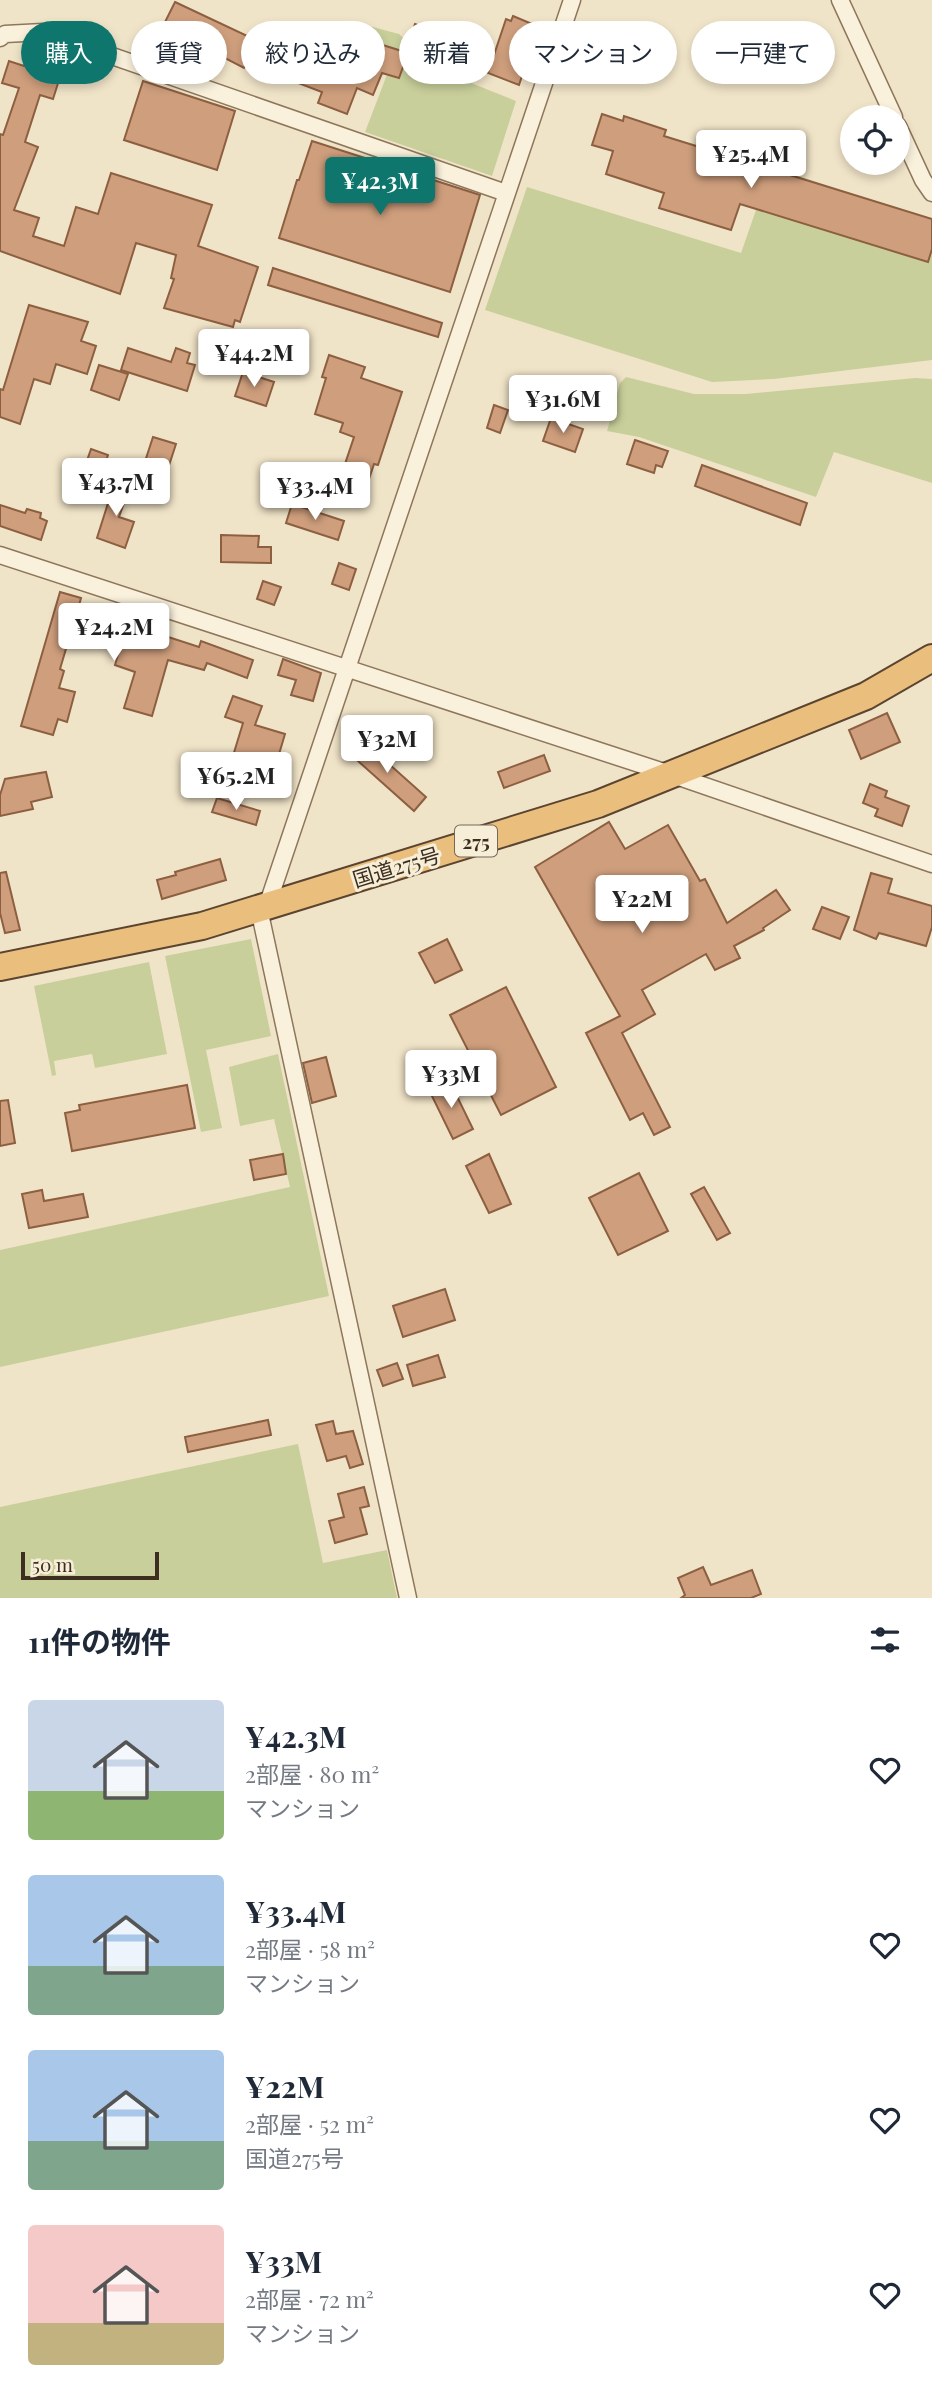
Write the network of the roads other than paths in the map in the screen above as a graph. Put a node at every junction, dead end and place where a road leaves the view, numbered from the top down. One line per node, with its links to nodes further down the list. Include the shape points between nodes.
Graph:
1 (572, 0): 6 (street)
2 (840, 0): 4 (street)
3 (0, 38): 6 (street, via 43,32)
4 (888, 105)
5 (910, 151): 7 (street)
6 (506, 193): 10 (street)
7 (932, 193)
8 (0, 555): 10 (street)
9 (932, 658): 11 (highway, 国道275号 / 275, via 866,696)
10 (346, 668): 11 (street); 13 (street)
11 (670, 774): 12 (street); 13 (highway, 国道275号 / 275, via 598,804)
12 (932, 864)
13 (263, 907): 14 (highway, 国道275号 / 275, via 202,926); 15 (street)
14 (0, 967)
15 (408, 1598)

